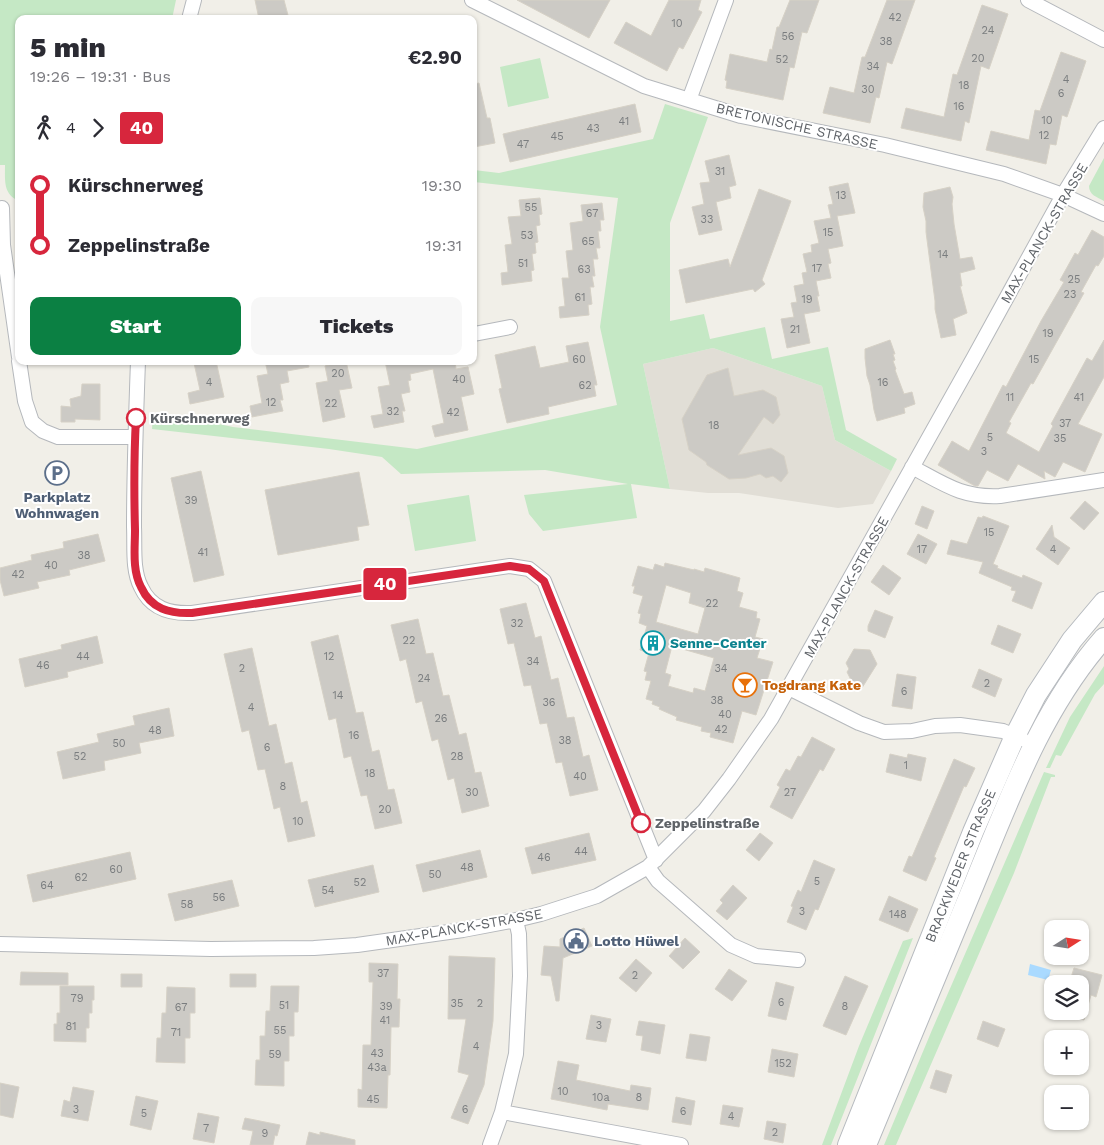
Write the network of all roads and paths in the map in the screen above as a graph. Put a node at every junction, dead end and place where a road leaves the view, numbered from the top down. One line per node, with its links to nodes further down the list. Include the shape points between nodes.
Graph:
1 (194, 0): 5 (street)
2 (472, 0): 7 (street, BRETONISCHE STRASSE, via 633,81)
3 (726, 0): 7 (street)
4 (1028, 0): 6 (street)
5 (190, 15)
6 (1104, 40)
7 (689, 100): 9 (street, BRETONISCHE STRASSE, via 741,116 974,166)
8 (1104, 128): 9 (street, MAX-PLANCK-STRASSE)
9 (1063, 195): 11 (street, BRETONISCHE STRASSE); 18 (street, MAX-PLANCK-STRASSE)
10 (2, 208): 12 (street)
11 (1104, 214)
12 (15, 327)
13 (510, 327): 14 (street)
14 (477, 333)
15 (20, 365): 17 (street, via 32,422 43,431 58,437)
16 (138, 365): 17 (street)
17 (135, 437): 25 (street, via 135,562 145,595 166,611 192,613 510,566 529,569 544,581)
18 (912, 467): 19 (street, via 957,491 984,497); 22 (street, MAX-PLANCK-STRASSE)
19 (1104, 480)
20 (1104, 602): 23 (main road, BRACKWEDER STRASSE, via 1072,640 1036,695)
21 (1104, 638): 24 (main road, BRACKWEDER STRASSE, via 1055,706)
22 (789, 688): 23 (street, via 884,732 960,725 989,728); 25 (street, MAX-PLANCK-STRASSE, via 771,719 704,811)
23 (1015, 736): 24 (street); 32 (main road, BRACKWEDER STRASSE, via 973,832)
24 (1034, 745): 33 (main road, BRACKWEDER STRASSE)
25 (652, 863): 26 (street, MAX-PLANCK-STRASSE, via 596,896); 28 (street, via 658,882 731,945 756,956)
26 (516, 920): 27 (street, MAX-PLANCK-STRASSE, via 386,942 314,948); 29 (street, via 519,934 519,1028)
27 (0, 944)
28 (798, 960)
29 (502, 1112): 30 (street); 31 (street)
30 (490, 1145)
31 (681, 1145)
32 (848, 1145)
33 (866, 1145)

